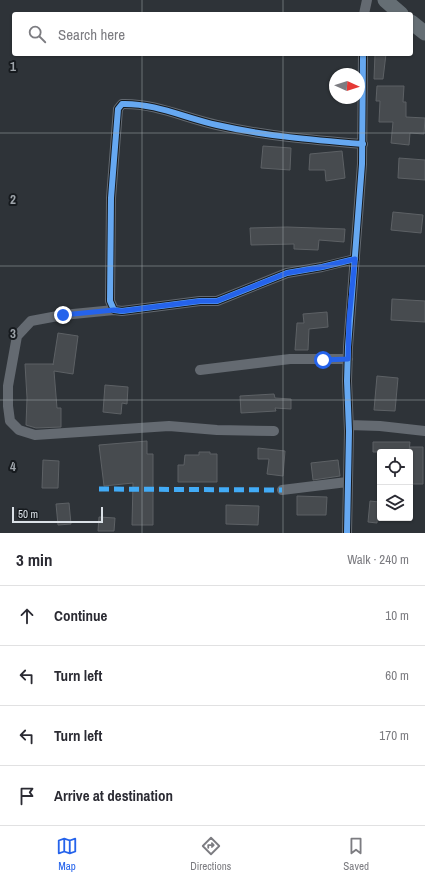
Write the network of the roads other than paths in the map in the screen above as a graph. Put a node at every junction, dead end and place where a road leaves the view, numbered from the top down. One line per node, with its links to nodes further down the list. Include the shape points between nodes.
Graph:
1 (367, 0): 3 (street)
2 (385, 0): 4 (main road)
3 (364, 12)
4 (399, 12)
5 (413, 24): 6 (main road)
6 (425, 33)
7 (363, 56): 8 (street)
8 (363, 144): 9 (street); 10 (street, via 290,138 217,125 159,108 122,104 118,109 111,198 110,301)
9 (355, 259): 10 (street, via 287,273 217,301); 11 (street)
10 (114, 310): 14 (street, via 31,321 17,336 8,386 8,406 10,421 19,430 35,435 169,426)
11 (348, 359): 12 (street, via 290,359); 13 (street)
12 (200, 370)
13 (349, 425): 15 (street); 16 (street)
14 (274, 431)
15 (425, 431)
16 (347, 482): 17 (street); 18 (street)
17 (282, 490)
18 (347, 533)

